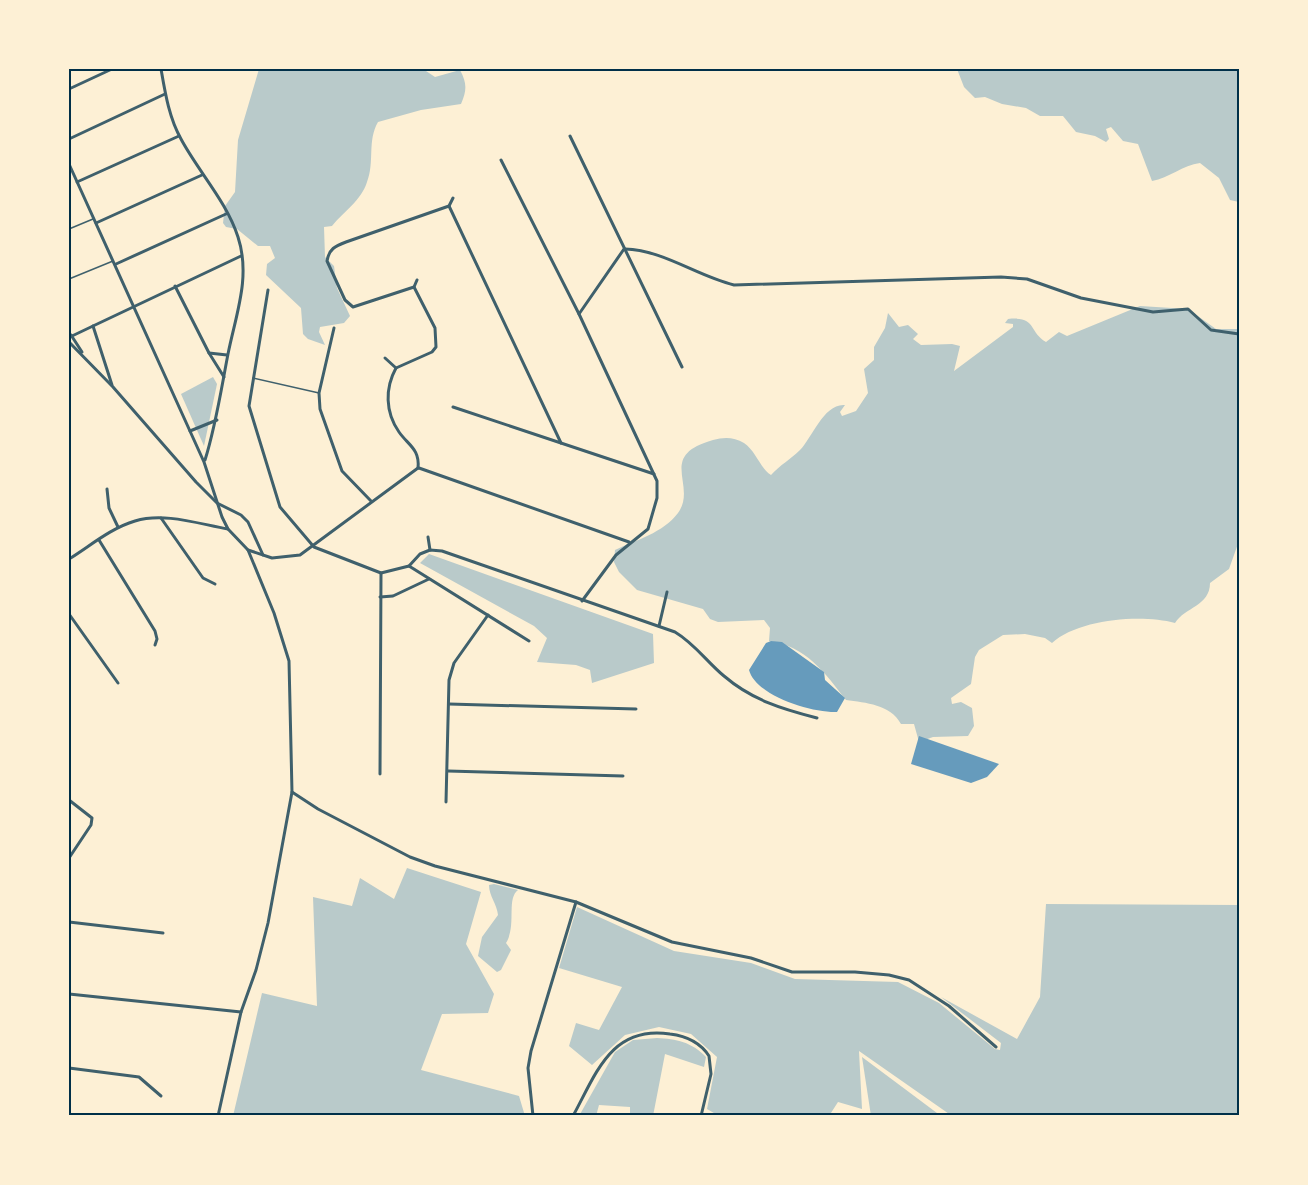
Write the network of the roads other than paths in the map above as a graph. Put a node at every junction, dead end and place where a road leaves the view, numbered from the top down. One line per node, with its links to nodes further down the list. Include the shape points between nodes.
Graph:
1 (112, 69): 3 (street)
2 (161, 69): 4 (street)
3 (69, 89)
4 (165, 94): 5 (street); 7 (street)
5 (179, 136): 10 (street); 13 (street)
6 (570, 136): 19 (street)
7 (69, 139)
8 (501, 160): 28 (street)
9 (69, 164): 11 (street)
10 (202, 175): 16 (street); 17 (street)
11 (75, 178): 12 (lane); 13 (street)
12 (69, 180)
13 (77, 182): 17 (street)
14 (453, 198): 15 (street)
15 (449, 206): 25 (street, via 336,246 328,255 327,261 345,300 353,307); 47 (street)
16 (226, 214): 20 (street, via 238,237); 21 (street)
17 (95, 221): 18 (lane); 21 (street)
18 (69, 228)
19 (624, 249): 28 (street); 32 (street, via 640,249 712,280 734,285 1028,279 1081,298 1153,312 1188,309 1211,330); 38 (street)
20 (242, 256): 24 (street); 35 (street, via 244,284)
21 (114, 262): 22 (lane); 27 (street)
22 (69, 279)
23 (417, 280): 25 (street)
24 (175, 286): 27 (street); 34 (street)
25 (414, 287): 39 (street, via 435,328 436,347)
26 (268, 290): 41 (street)
27 (133, 306): 29 (street); 46 (street)
28 (579, 314): 50 (street)
29 (93, 326): 31 (street); 42 (street)
30 (334, 328): 43 (street)
31 (70, 334): 36 (street)
32 (1239, 334)
33 (69, 342): 36 (street)
34 (208, 353): 35 (street); 40 (street)
35 (227, 355): 40 (street)
36 (87, 358): 42 (street)
37 (385, 358): 39 (street)
38 (682, 367)
39 (396, 368): 49 (street, via 388,391 389,406 399,432 417,453)
40 (224, 378): 45 (street)
41 (252, 378): 43 (lane); 60 (street, via 249,406 280,507)
42 (113, 387): 53 (street)
43 (319, 393): 52 (street, via 342,471)
44 (453, 407): 47 (street)
45 (217, 420): 46 (street); 48 (street)
46 (190, 431): 48 (street)
47 (561, 443): 50 (street)
48 (204, 462): 53 (street)
49 (418, 468): 52 (street); 59 (street)
50 (654, 474): 59 (street, via 657,498 652,519 641,536)
51 (107, 489): 55 (street, via 109,508)
52 (371, 501): 60 (street)
53 (218, 503): 56 (street); 63 (street, via 248,522)
54 (160, 518): 55 (street); 56 (street); 68 (street, via 203,578)
55 (119, 528): 58 (street)
56 (228, 529): 61 (street)
57 (428, 537): 62 (street)
58 (99, 540): 64 (street); 76 (street, via 155,631)
59 (629, 542): 71 (street)
60 (314, 547): 63 (street, via 289,558); 66 (street)
61 (248, 550): 63 (street); 84 (street, via 290,661)
62 (430, 550): 65 (street); 71 (street)
63 (263, 555)
64 (69, 559)
65 (409, 566): 66 (street); 67 (street)
66 (381, 573): 70 (street)
67 (429, 579): 70 (street, via 393,596); 73 (street)
68 (214, 584)
69 (667, 592): 74 (street)
70 (380, 597): 82 (street)
71 (582, 601): 74 (street)
72 (69, 614): 77 (street)
73 (488, 615): 75 (street); 78 (street, via 454,663)
74 (659, 627): 80 (street, via 688,640 746,693 783,710)
75 (530, 641)
76 (155, 645)
77 (118, 683)
78 (449, 704): 79 (street); 81 (street)
79 (636, 709)
80 (817, 718)
81 (447, 771): 83 (street); 86 (street)
82 (380, 774)
83 (623, 776)
84 (292, 792): 88 (street, via 410,857); 92 (street, via 268,923)
85 (69, 800): 87 (street, via 92,818)
86 (446, 802)
87 (69, 858)
88 (576, 902): 93 (street, via 672,942 751,958 792,972 855,972 909,980 949,1006); 97 (street, via 531,1051 528,1068)
89 (69, 922): 90 (street)
90 (163, 933)
91 (69, 994): 92 (street)
92 (242, 1012): 96 (street)
93 (996, 1047)
94 (69, 1068): 95 (street, via 139,1077)
95 (161, 1096)
96 (218, 1116)
97 (533, 1116)
98 (573, 1116): 99 (street, via 602,1064 620,1042 663,1033 694,1041 709,1056 711,1074)
99 (701, 1116)

